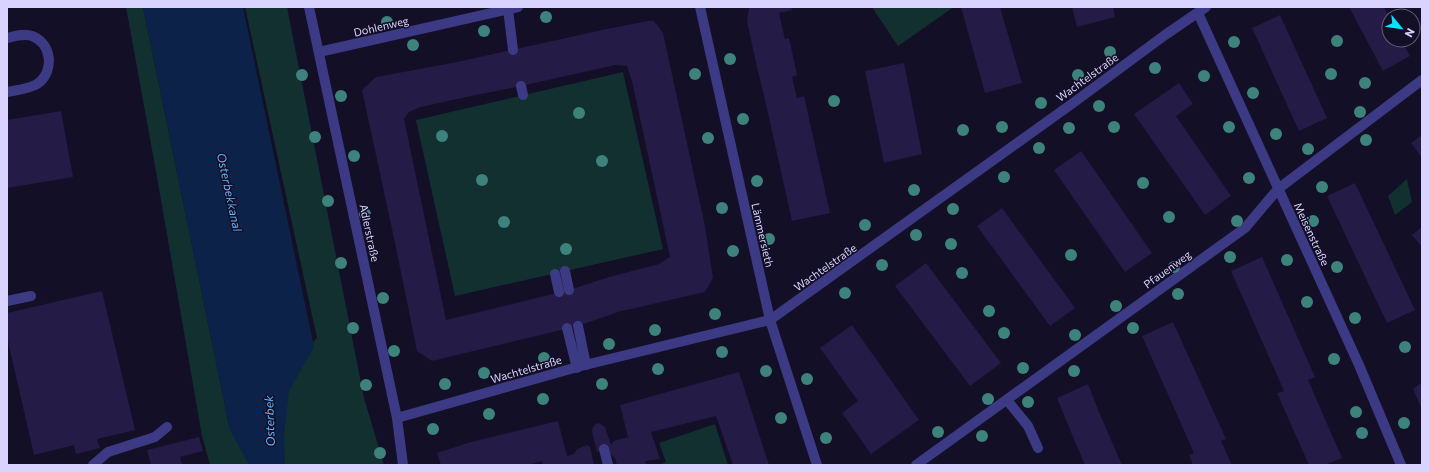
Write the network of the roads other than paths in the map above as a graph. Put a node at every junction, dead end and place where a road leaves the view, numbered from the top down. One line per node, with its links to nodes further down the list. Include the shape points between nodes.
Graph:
1 (309, 7): 7 (street, Adlerstraße)
2 (700, 7): 15 (street, Lämmersieth)
3 (513, 8): 6 (street); 7 (street, Dohlenweg)
4 (1202, 10): 10 (street, Meisenstraße); 15 (street, Wachtelstraße)
5 (7, 38): 9 (street, via 23,35 37,39 44,45 50,60 47,73 40,82 31,87)
6 (513, 50)
7 (319, 52): 19 (street, Adlerstraße)
8 (1422, 80): 10 (street, Pfauenweg)
9 (7, 92)
10 (1278, 189): 18 (street, Pfauenweg, via 1245,228); 23 (street, Meisenstraße, via 1360,365)
11 (560, 272): 12 (street)
12 (564, 291)
13 (31, 296): 14 (street)
14 (7, 301)
15 (770, 320): 17 (street, Wachtelstraße); 27 (street, Lämmersieth)
16 (572, 327): 17 (street)
17 (581, 366): 19 (street, Wachtelstraße)
18 (1007, 400): 21 (street, via 1028,426); 28 (street, Pfauenweg)
19 (397, 418): 25 (street, Adlerstraße)
20 (168, 427): 24 (street, via 155,437 108,452)
21 (1038, 448)
22 (604, 450): 26 (street)
23 (1397, 463)
24 (93, 465)
25 (403, 465)
26 (608, 465)
27 (817, 465)
28 (916, 465)

